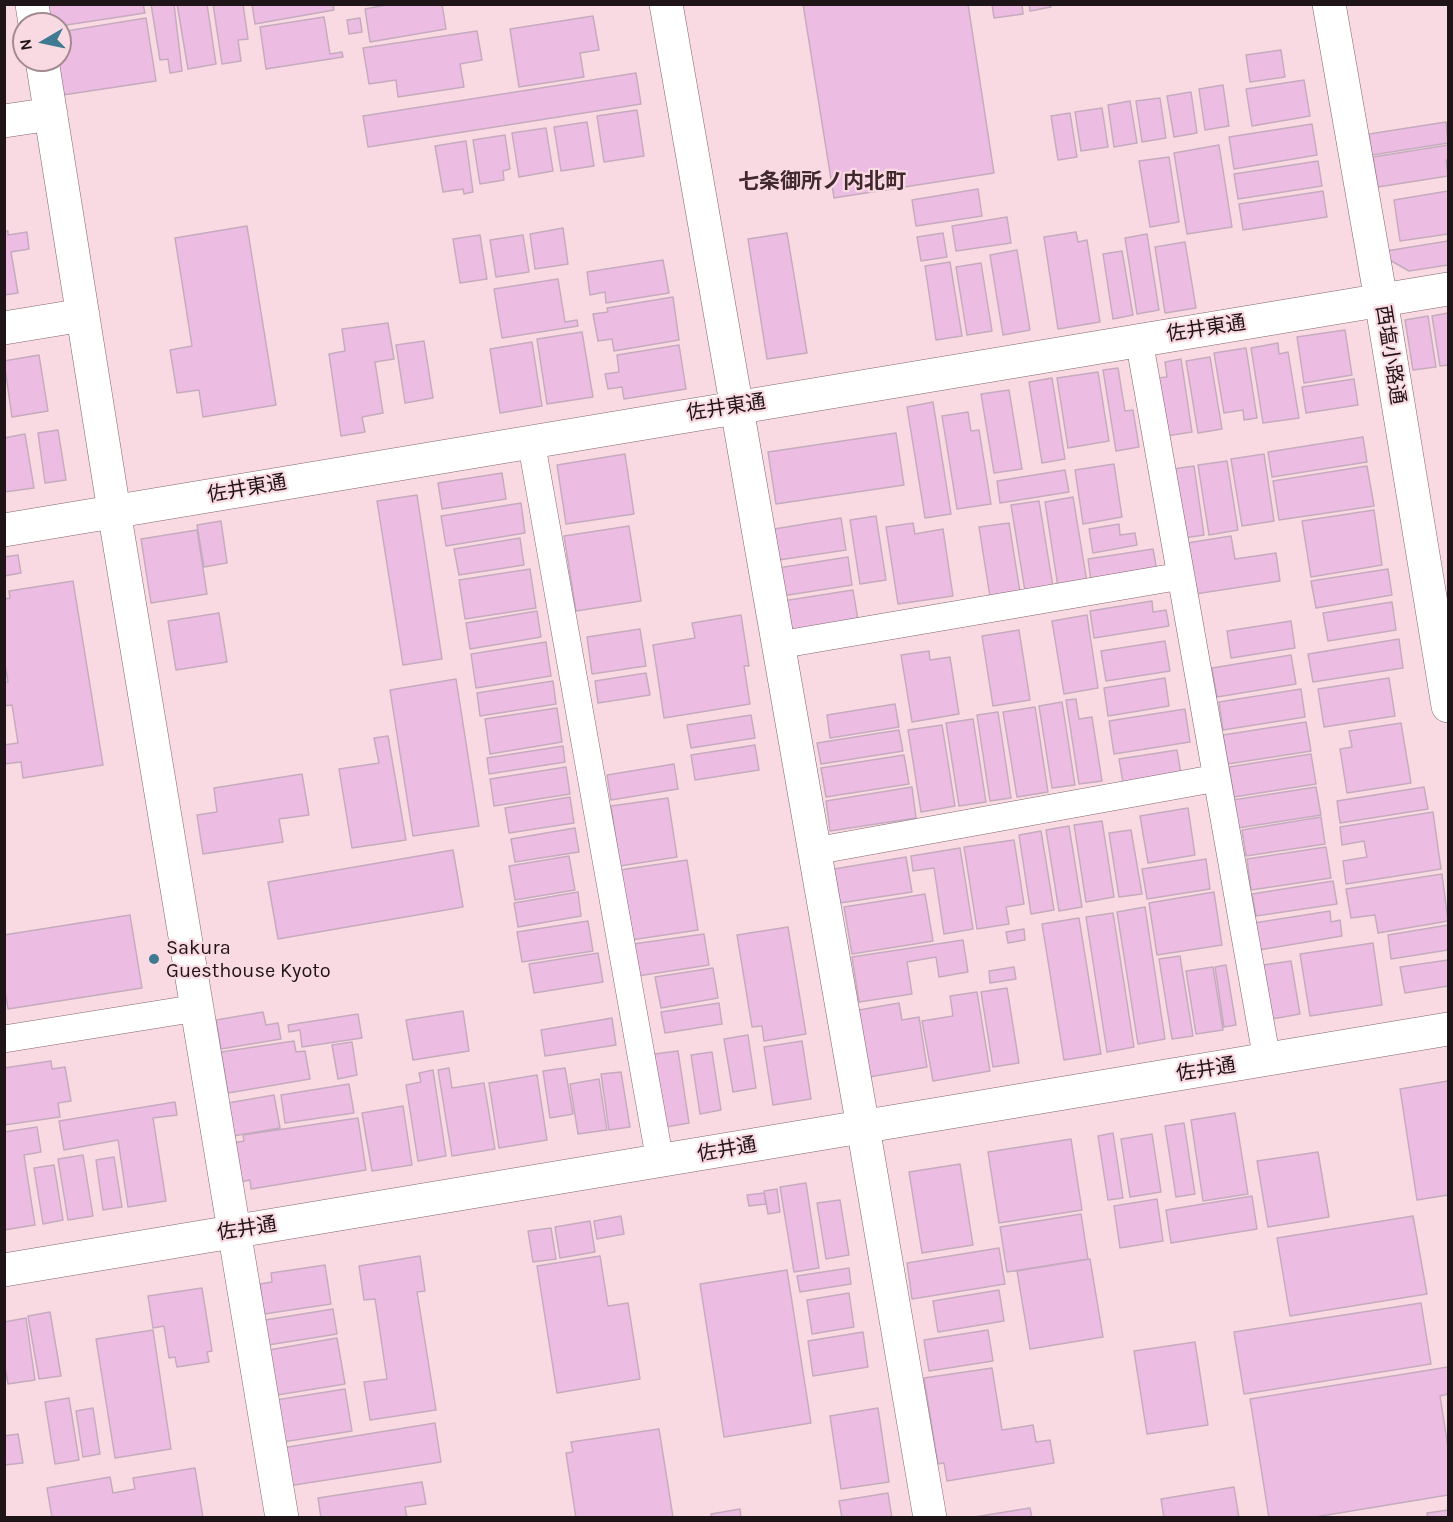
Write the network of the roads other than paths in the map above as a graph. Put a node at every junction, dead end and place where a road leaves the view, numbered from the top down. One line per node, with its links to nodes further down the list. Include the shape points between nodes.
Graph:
1 (666, 4): 11 (street)
2 (1329, 4): 7 (street, 西塩小路通)
3 (44, 72): 4 (street)
4 (51, 114): 5 (street); 8 (street)
5 (4, 121)
6 (1449, 289): 7 (street, 佐井東通)
7 (1381, 300): 10 (street, 佐井東通); 17 (street, 西塩小路通)
8 (83, 315): 9 (street); 13 (street)
9 (4, 328)
10 (1139, 340): 11 (street, 佐井東通); 15 (lane)
11 (737, 406): 12 (street, 佐井東通); 16 (street)
12 (531, 441): 13 (street, 佐井東通); 25 (lane)
13 (114, 511): 14 (street, 佐井東通); 20 (street)
14 (4, 530)
15 (1181, 576): 16 (lane); 18 (lane)
16 (778, 645): 19 (street)
17 (1449, 706)
18 (1217, 778): 19 (lane); 23 (lane)
19 (815, 851): 24 (street)
20 (197, 1008): 22 (lane); 26 (street)
21 (1449, 1029): 23 (street, 佐井通)
22 (4, 1039)
23 (1267, 1060): 24 (street, 佐井通)
24 (863, 1127): 25 (street, 佐井通); 29 (street)
25 (660, 1161): 26 (street, 佐井通)
26 (234, 1231): 27 (street, 佐井通); 28 (street)
27 (4, 1270)
28 (282, 1518)
29 (930, 1518)

